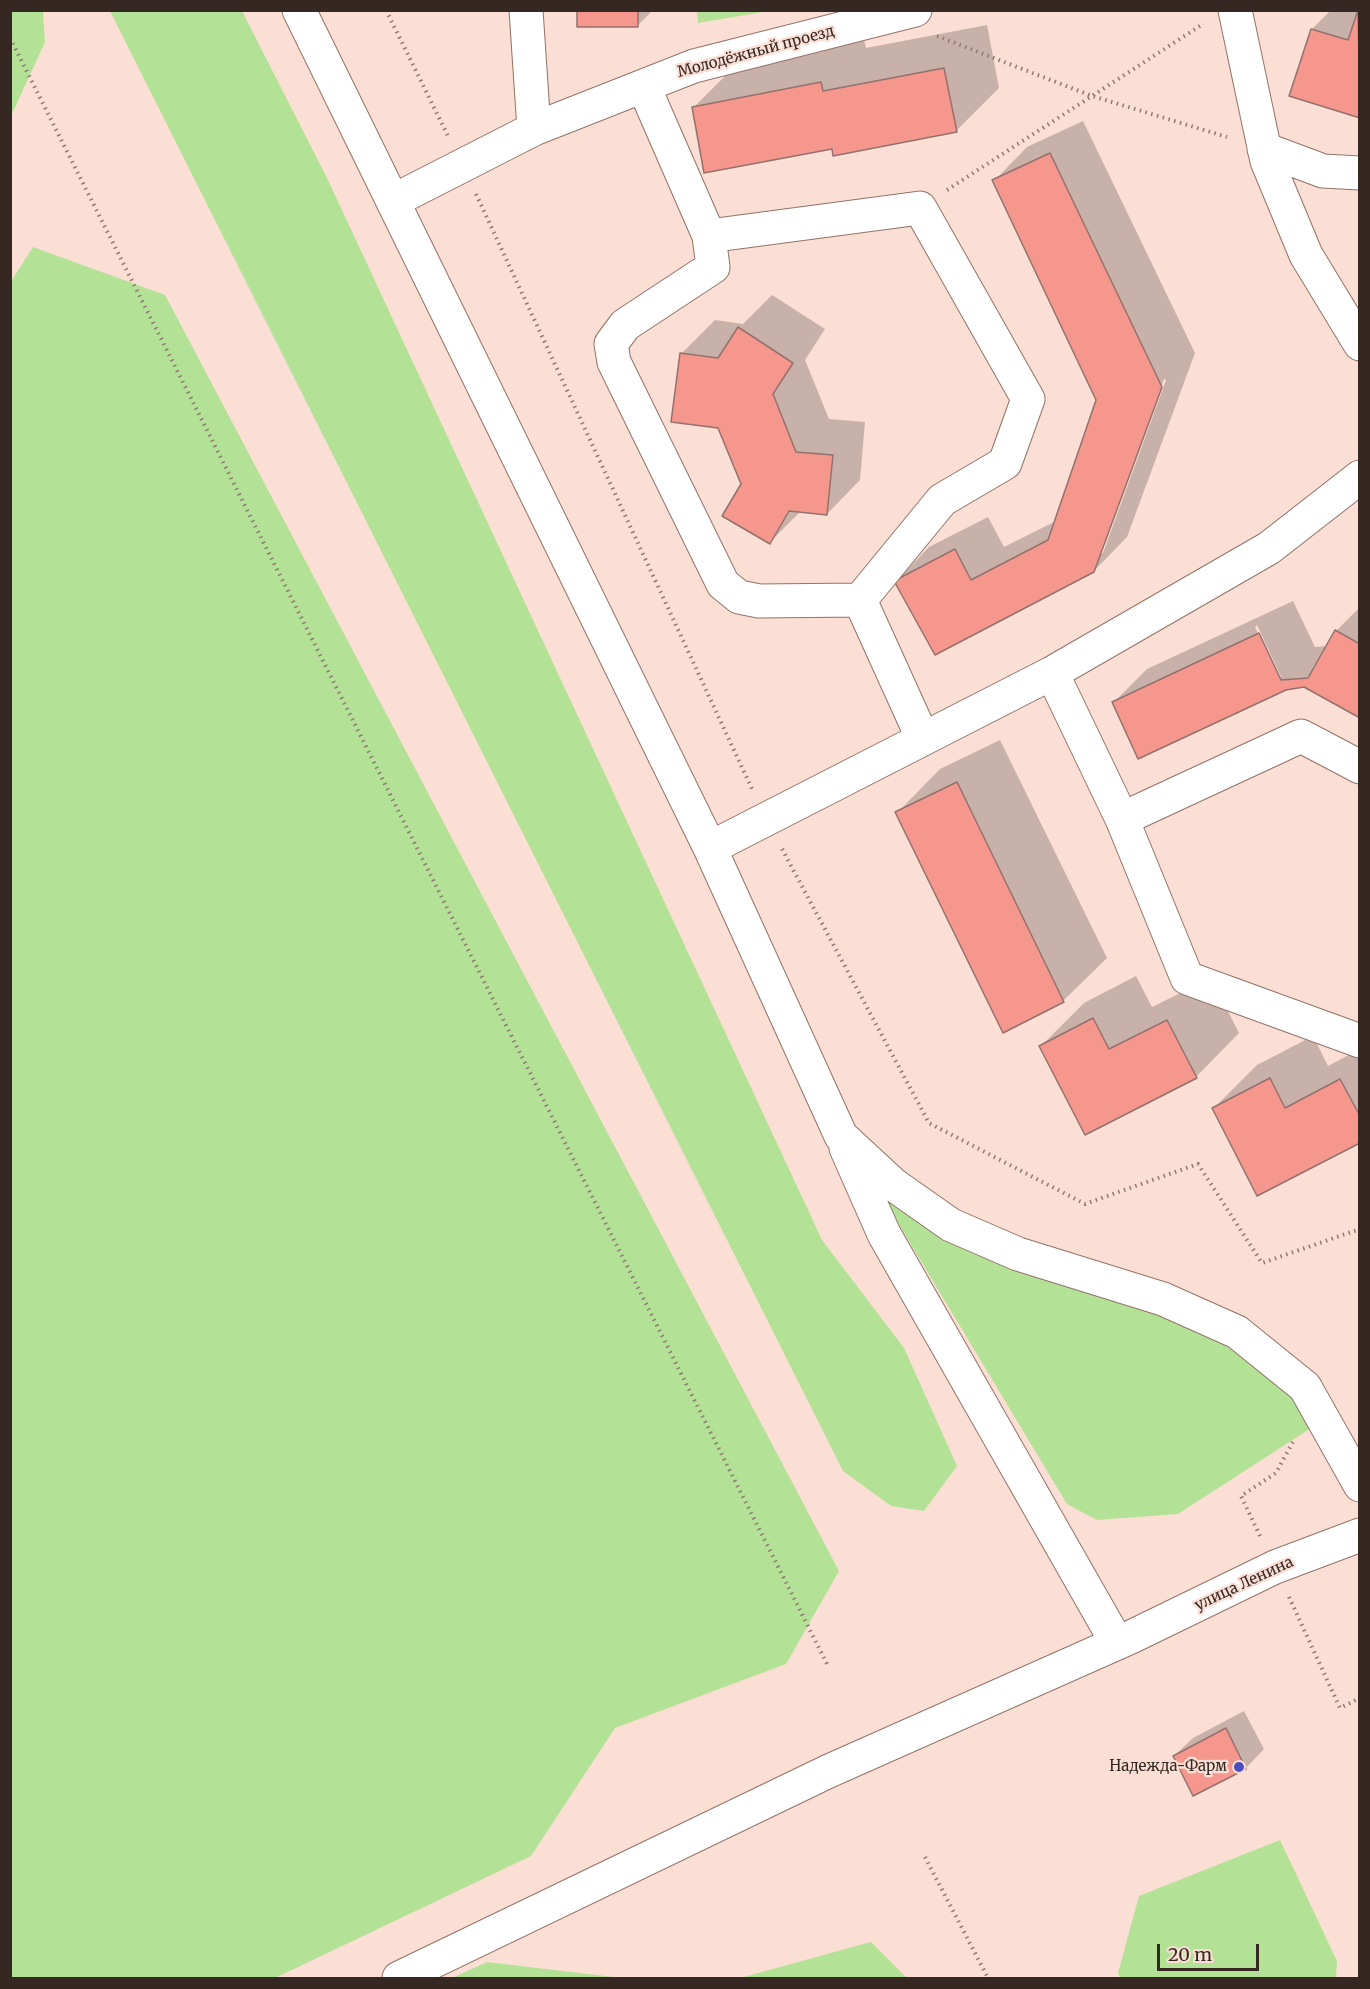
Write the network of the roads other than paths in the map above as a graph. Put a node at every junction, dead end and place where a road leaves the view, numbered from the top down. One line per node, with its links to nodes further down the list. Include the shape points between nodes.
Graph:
1 (299, 10): 9 (street)
2 (526, 10): 6 (street)
3 (902, 14): 5 (street, Молодёжный проезд, via 694,66)
4 (1244, 15): 7 (street)
5 (644, 87): 6 (street, Молодёжный проезд); 10 (street)
6 (534, 129): 9 (street, Молодёжный проезд)
7 (1264, 149): 8 (street, via 1323,171); 11 (street, via 1306,255)
8 (1359, 173)
9 (393, 201): 18 (street)
10 (709, 236): 13 (street, via 713,267 625,325 611,344 614,362 723,584 739,597 759,601); 13 (street, via 920,208 1028,399 1005,463 942,500)
11 (1359, 344)
12 (1359, 477): 14 (street, via 1269,548)
13 (860, 600): 15 (street)
14 (1052, 673): 15 (street); 17 (street)
15 (923, 739): 18 (street)
16 (1359, 767): 17 (street, via 1301,736)
17 (1122, 819): 19 (street, via 1187,978)
18 (710, 848): 20 (street)
19 (1359, 1041)
20 (841, 1136): 21 (street, via 894,1185 951,1225 1018,1254 1163,1299 1237,1332 1305,1387); 23 (street, via 884,1234)
21 (1359, 1485)
22 (1359, 1535): 23 (street, улица Ленина, via 1275,1567)
23 (1124, 1640): 24 (street, улица Ленина, via 829,1771)
24 (399, 1978)

